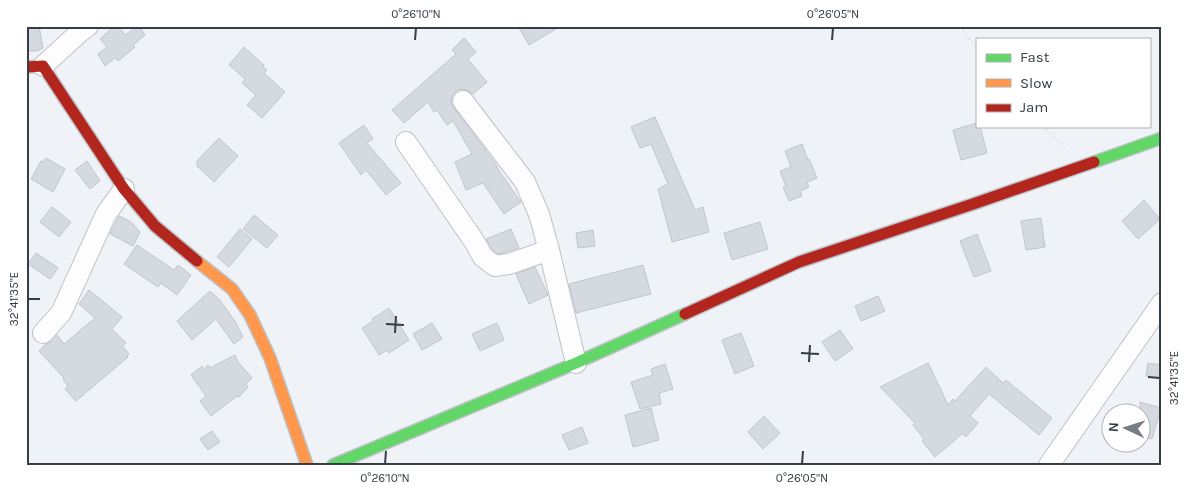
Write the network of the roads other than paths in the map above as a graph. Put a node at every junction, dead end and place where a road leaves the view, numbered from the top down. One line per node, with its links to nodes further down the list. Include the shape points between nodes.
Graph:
1 (84, 28): 2 (street)
2 (35, 67): 6 (street)
3 (463, 102): 7 (street, via 525,182)
4 (1162, 138): 10 (street, via 799,262)
5 (406, 142): 7 (street, via 483,257 495,266)
6 (124, 188): 9 (street, via 106,214 61,313); 11 (street, via 155,226 232,290 250,316 270,358)
7 (549, 250): 10 (street)
8 (1162, 303): 13 (street)
9 (43, 333)
10 (576, 363): 12 (street)
11 (307, 465)
12 (333, 465)
13 (1049, 465)

